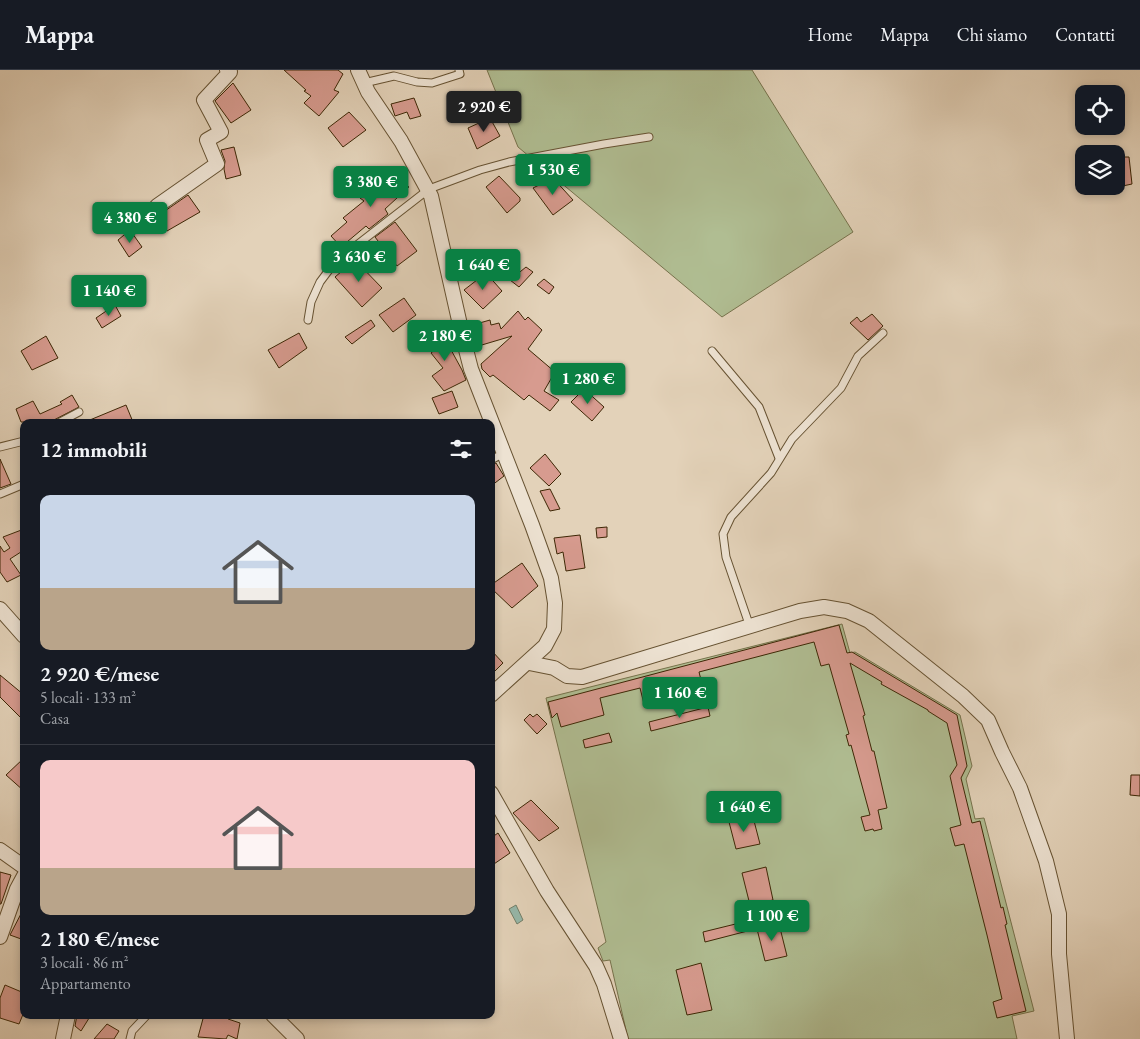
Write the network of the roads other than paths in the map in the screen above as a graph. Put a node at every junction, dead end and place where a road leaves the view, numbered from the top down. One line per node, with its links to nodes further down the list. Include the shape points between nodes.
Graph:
1 (227, 70): 7 (street, via 230,72 204,100 221,132 206,140 218,164)
2 (358, 70): 4 (street)
3 (459, 70): 4 (lane, via 460,74 432,83 394,76)
4 (364, 83): 6 (street)
5 (649, 137): 6 (lane, via 500,164)
6 (429, 189): 8 (lane, via 336,262 320,282); 13 (street, via 471,369)
7 (157, 206)
8 (308, 320)
9 (883, 334): 19 (lane, via 858,356 841,388 792,439)
10 (712, 351): 19 (lane, via 759,407)
11 (79, 412): 12 (lane)
12 (66, 419)
13 (491, 419)
14 (495, 430): 17 (street)
15 (20, 442): 16 (lane)
16 (0, 448)
17 (504, 453): 18 (lane); 25 (street, via 551,578 554,629)
18 (495, 458)
19 (779, 458): 23 (lane, via 771,473 731,518 723,534 726,557)
20 (20, 486): 21 (lane)
21 (0, 494)
22 (0, 609): 24 (street)
23 (750, 627): 27 (street, via 582,678 567,676); 41 (street, via 800,611 824,608 847,611 869,621 988,720 1020,788 1046,862 1059,914 1059,954)
24 (20, 632)
25 (550, 636): 26 (street, via 546,646); 27 (street)
26 (529, 663): 27 (street); 28 (street)
27 (554, 668)
28 (495, 692)
29 (495, 800): 40 (street, via 547,891 596,966)
30 (0, 850): 31 (street)
31 (20, 864)
32 (20, 882): 33 (street)
33 (0, 937)
34 (67, 1019): 37 (street)
35 (143, 1019): 38 (lane, via 132,1031)
36 (277, 1019): 39 (street)
37 (62, 1039)
38 (130, 1039)
39 (297, 1039)
40 (621, 1039)
41 (1067, 1039)

